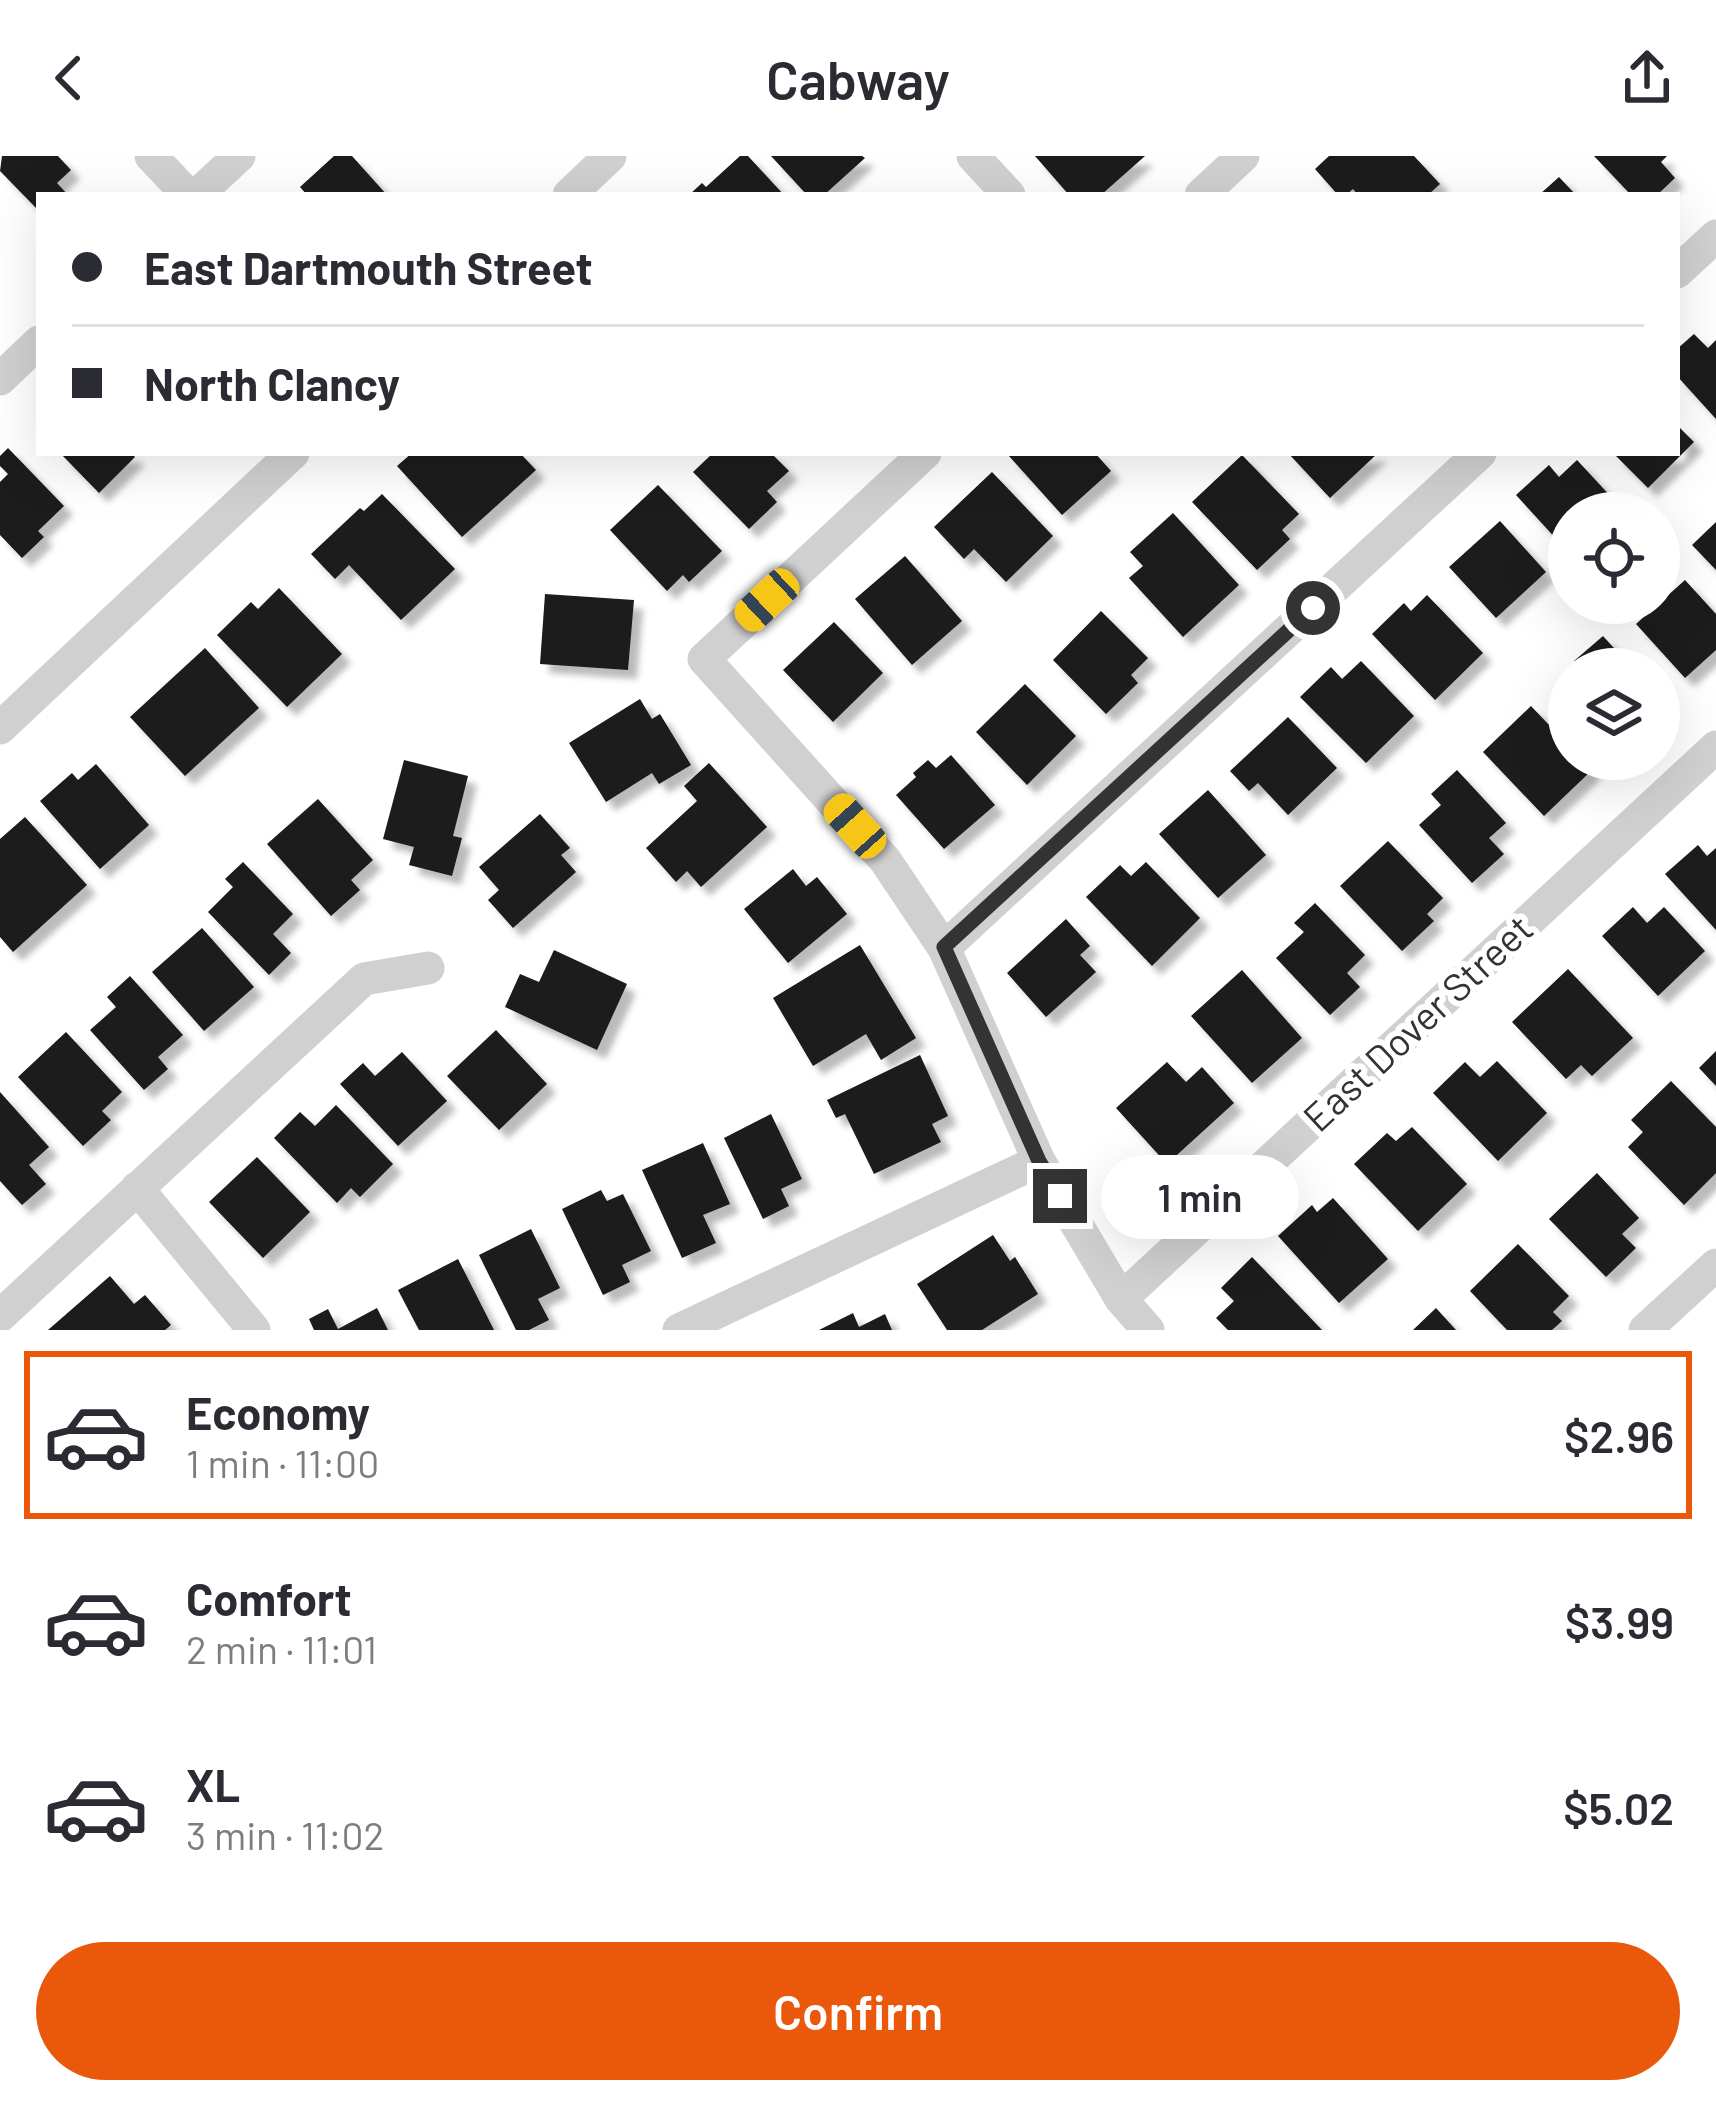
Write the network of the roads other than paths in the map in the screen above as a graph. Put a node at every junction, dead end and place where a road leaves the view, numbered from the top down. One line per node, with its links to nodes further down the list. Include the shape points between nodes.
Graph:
1 (152, 156): 6 (street)
2 (239, 156): 7 (street)
3 (610, 156): 8 (street)
4 (973, 156): 9 (street)
5 (1243, 156): 10 (street)
6 (185, 192)
7 (200, 192)
8 (571, 192)
9 (1006, 192)
10 (1205, 192)
11 (1716, 236): 12 (street)
12 (1680, 269)
13 (36, 346): 14 (street)
14 (0, 379)
15 (290, 456): 18 (street)
16 (922, 456): 20 (street, via 704,659 885,860)
17 (1477, 456): 20 (street)
18 (0, 728)
19 (1716, 747): 25 (street, East Dover Street)
20 (944, 947): 22 (street)
21 (428, 968): 23 (street, via 364,979)
22 (1039, 1161): 25 (street); 28 (street)
23 (137, 1188): 26 (street); 27 (street)
24 (1716, 1265): 30 (street)
25 (1120, 1299): 29 (street)
26 (0, 1316)
27 (254, 1330)
28 (679, 1330)
29 (1148, 1330)
30 (1646, 1330)

